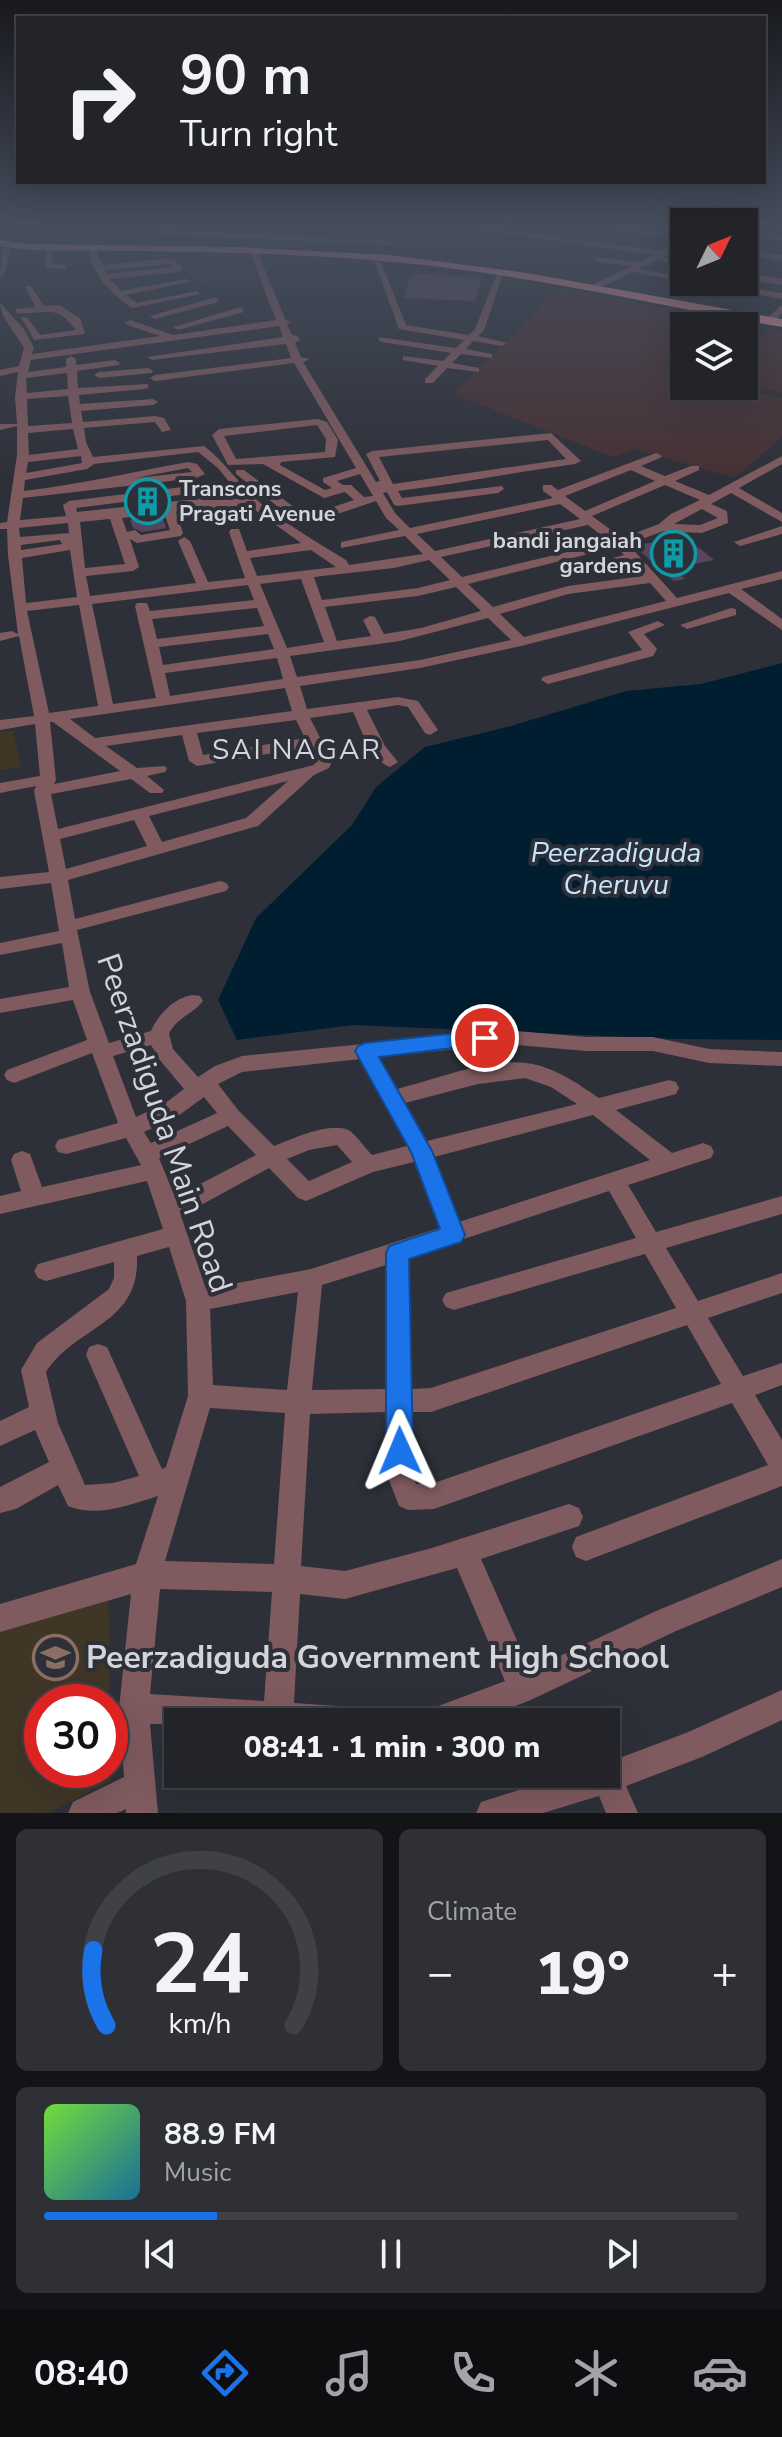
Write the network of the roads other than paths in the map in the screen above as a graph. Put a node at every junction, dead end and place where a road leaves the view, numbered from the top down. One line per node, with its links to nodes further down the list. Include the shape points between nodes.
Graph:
1 (19, 311): 4 (street, via 37,338 82,332 77,320)
2 (2, 312): 27 (street, Peerzadiguda Main Road)
3 (3, 312): 27 (street, via 21,331)
4 (63, 312)
5 (161, 312): 12 (street)
6 (236, 312): 15 (street)
7 (279, 312): 13 (street)
8 (396, 312): 19 (street, via 402,327)
9 (481, 312): 19 (street)
10 (712, 312): 14 (highway)
11 (715, 312): 14 (highway)
12 (150, 314): 15 (street); 15 (street, via 125,322)
13 (283, 323): 15 (street, via 192,335); 17 (street)
14 (778, 323)
15 (175, 332): 20 (street)
16 (120, 334): 27 (street)
17 (291, 339): 20 (street, via 152,357); 25 (street)
18 (382, 339): 22 (street)
19 (473, 339): 21 (street); 22 (street)
20 (148, 342): 27 (street, via 130,350)
21 (502, 343)
22 (459, 351): 23 (street); 28 (street)
23 (489, 356)
24 (406, 358): 28 (street)
25 (301, 360): 29 (street, via 151,375); 42 (street)
26 (115, 363): 29 (street)
27 (23, 364): 29 (street); 31 (street); 35 (street, Peerzadiguda Main Road); 40 (street, Peerzadiguda Main Road, via 10,387)
28 (445, 365): 30 (street); 32 (street)
29 (71, 369): 34 (street)
30 (475, 370)
31 (0, 373)
32 (429, 381)
33 (144, 386): 34 (street)
34 (73, 392): 35 (street); 37 (street)
35 (20, 397): 40 (street, Peerzadiguda Main Road)
36 (153, 402): 37 (street)
37 (76, 408): 39 (street)
38 (117, 422): 39 (street); 41 (street, via 159,419); 45 (street)
39 (77, 425): 40 (street); 48 (street)
40 (11, 427): 50 (street, Peerzadiguda Main Road); 76 (street, Peerzadiguda Main Road)
41 (166, 430)
42 (347, 438): 44 (street); 47 (street)
43 (180, 439): 46 (street, via 158,443)
44 (331, 440): 44 (street, via 318,422 218,435 229,460 238,463 331,455)
45 (123, 447): 46 (street); 48 (street)
46 (161, 451): 68 (street, via 205,449)
47 (357, 454): 56 (street); 62 (street)
48 (86, 456): 50 (street); 57 (street, via 87,466)
49 (656, 456): 53 (street)
50 (22, 459): 57 (street, Peerzadiguda Main Road)
51 (782, 459): 61 (street)
52 (269, 464): 54 (street); 64 (street); 69 (street, via 238,474 291,505 304,521)
53 (629, 465): 58 (street); 65 (street)
54 (310, 466)
55 (695, 468): 58 (street)
56 (363, 470): 60 (street, via 327,480); 62 (street)
57 (21, 477): 66 (street, Peerzadiguda Main Road)
58 (666, 482): 70 (street); 74 (street)
59 (86, 488): 59 (street, via 196,475 199,474 188,465); 66 (street)
60 (340, 488): 64 (street); 69 (street)
61 (730, 488): 70 (street); 75 (street)
62 (381, 489): 62 (street, via 483,477 575,461 551,436 372,454); 63 (street, via 398,502); 69 (street); 80 (street)
63 (498, 489)
64 (324, 494): 67 (street)
65 (556, 494): 74 (street); 80 (street)
66 (16, 495): 76 (street, Peerzadiguda Main Road)
67 (311, 498)
68 (251, 501): 71 (street); 86 (street)
69 (362, 501)
70 (706, 502): 77 (street); 77 (street, via 724,520 702,529)
71 (168, 508): 72 (street); 81 (street, via 177,533)
72 (115, 514): 73 (street); 81 (street)
73 (73, 517): 73 (street, via 69,505 76,502 215,487 222,499); 76 (street); 92 (street)
74 (588, 518): 84 (street); 88 (street)
75 (782, 518)
76 (7, 526): 105 (street, Peerzadiguda Main Road); 116 (street, Peerzadiguda Main Road)
77 (663, 527): 84 (street)
78 (782, 530): 83 (street)
79 (235, 532): 87 (street)
80 (405, 532): 85 (street); 88 (street)
81 (123, 536): 92 (street, via 133,567)
82 (184, 541): 98 (street)
83 (740, 542)
84 (620, 543): 89 (street); 97 (street)
85 (345, 545)
86 (311, 546): 87 (street); 91 (street)
87 (242, 555): 95 (street)
88 (431, 556): 91 (street); 97 (street)
89 (635, 557): 90 (street); 96 (street)
90 (594, 564)
91 (344, 570): 93 (street)
92 (79, 573): 101 (street)
93 (306, 574): 95 (street); 103 (street)
94 (782, 575): 99 (street)
95 (250, 579): 98 (street); 102 (street)
96 (654, 579): 104 (street); 107 (street, via 593,585)
97 (461, 583): 103 (street); 107 (street)
98 (203, 585): 100 (street)
99 (731, 588): 104 (street); 112 (street)
100 (140, 593): 101 (street); 108 (street)
101 (85, 600): 105 (street); 126 (street)
102 (262, 603): 108 (street); 113 (street)
103 (319, 604): 119 (street)
104 (669, 604): 106 (street, via 692,629); 109 (street)
105 (20, 608): 116 (street, Peerzadiguda Main Road)
106 (731, 612)
107 (493, 613): 115 (street); 117 (street)
108 (144, 616): 118 (street)
109 (622, 616): 114 (street); 117 (street)
110 (370, 620): 115 (street)
111 (658, 625): 114 (street)
112 (782, 626)
113 (273, 629): 118 (street); 120 (street)
114 (638, 630): 122 (street, via 635,634 648,653)
115 (380, 639): 119 (street)
116 (14, 642): 128 (street, Peerzadiguda Main Road)
117 (521, 642): 123 (street, via 420,664)
118 (149, 644): 121 (street)
119 (332, 645): 120 (street)
120 (282, 652): 121 (street); 123 (street)
121 (156, 670): 124 (street)
122 (548, 680)
123 (291, 682): 124 (street); 127 (street)
124 (164, 700): 126 (street)
125 (358, 706): 127 (street); 131 (street, via 410,703); 134 (street)
126 (106, 708): 128 (street)
127 (301, 715): 130 (street); 132 (street)
128 (42, 718): 129 (street); 133 (street); 138 (street, Peerzadiguda Main Road)
129 (0, 725)
130 (188, 730): 132 (street, via 197,761); 133 (street)
131 (430, 730)
132 (314, 741): 136 (street, via 323,765)
133 (93, 743): 137 (street)
134 (390, 762)
135 (159, 769): 137 (street)
136 (308, 772): 141 (street); 143 (street, via 252,822)
137 (135, 774): 138 (street); 140 (street)
138 (42, 786): 139 (street); 142 (street, Peerzadiguda Main Road)
139 (0, 788)
140 (156, 790)
141 (139, 813): 142 (street); 143 (street)
142 (51, 836): 144 (street, Peerzadiguda Main Road)
143 (157, 848): 144 (street)
144 (58, 877): 145 (street); 147 (street, Peerzadiguda Main Road)
145 (0, 883)
146 (220, 887): 147 (street)
147 (67, 931): 148 (street); 149 (street, Peerzadiguda Main Road)
148 (0, 949)
149 (80, 992): 151 (street); 153 (street, Peerzadiguda Main Road)
150 (193, 1001): 152 (street, via 163,1019)
151 (0, 1006)
152 (157, 1036): 153 (street); 157 (street)
153 (100, 1048): 156 (street); 162 (street, Peerzadiguda Main Road)
154 (365, 1051): 155 (street, via 506,1037 653,1044 709,1056); 157 (street, via 226,1067); 159 (street)
155 (782, 1059)
156 (14, 1075)
157 (202, 1088): 161 (street); 162 (street, via 169,1112)
158 (669, 1088): 160 (street)
159 (392, 1098): 160 (street, via 523,1069 560,1082); 164 (street)
160 (594, 1107): 164 (street); 169 (street)
161 (231, 1116): 166 (street); 168 (street)
162 (131, 1127): 163 (street); 168 (street, Peerzadiguda Main Road)
163 (66, 1146)
164 (421, 1151): 170 (street); 176 (street)
165 (703, 1152): 169 (street)
166 (272, 1156): 170 (street, via 336,1136); 170 (street, via 306,1192); 175 (street)
167 (22, 1160): 172 (street)
168 (152, 1163): 172 (street); 175 (street, Peerzadiguda Main Road)
169 (669, 1163): 171 (street)
170 (368, 1165)
171 (614, 1181): 176 (street); 178 (street)
172 (34, 1197): 173 (street)
173 (0, 1205)
174 (782, 1205): 178 (street)
175 (168, 1212): 177 (street, Peerzadiguda Main Road)
176 (453, 1235): 180 (street)
177 (174, 1236): 179 (street); 185 (street, Peerzadiguda Main Road)
178 (651, 1245): 184 (street); 186 (street)
179 (125, 1249): 181 (street); 193 (street, via 126,1278 118,1296 34,1365)
180 (397, 1253): 182 (street); 192 (street)
181 (46, 1271)
182 (311, 1279): 185 (street); 191 (street)
183 (782, 1283): 186 (street)
184 (454, 1300)
185 (198, 1301): 190 (street, Peerzadiguda Main Road)
186 (694, 1313): 189 (street); 192 (street, via 431,1400)
187 (98, 1355): 198 (street)
188 (782, 1374): 189 (street)
189 (736, 1391): 192 (street, via 419,1499 408,1497 402,1484); 195 (street)
190 (201, 1396): 191 (street); 198 (street, Peerzadiguda Main Road)
191 (298, 1402): 192 (street); 204 (street)
192 (399, 1402)
193 (43, 1413): 194 (street); 196 (street)
194 (0, 1434)
195 (782, 1464)
196 (63, 1468): 198 (street, via 77,1497 88,1500); 199 (street)
197 (782, 1473): 201 (street)
198 (167, 1480): 203 (street, Peerzadiguda Main Road)
199 (0, 1500)
200 (569, 1517): 202 (street)
201 (586, 1547)
202 (464, 1552): 204 (street, via 345,1585); 207 (street)
203 (147, 1575): 204 (street); 206 (street); 209 (street, Peerzadiguda Main Road)
204 (287, 1578): 210 (street)
205 (780, 1578): 207 (street, via 666,1621)
206 (0, 1618)
207 (523, 1689): 211 (street)
208 (782, 1705): 213 (street)
209 (134, 1708): 212 (street); 216 (street, Peerzadiguda Main Road)
210 (278, 1708)
211 (473, 1708)
212 (164, 1709)
213 (620, 1773)
214 (574, 1788): 218 (street)
215 (611, 1788): 219 (street)
216 (140, 1800): 217 (street)
217 (84, 1813)
218 (492, 1813)
219 (622, 1813)

